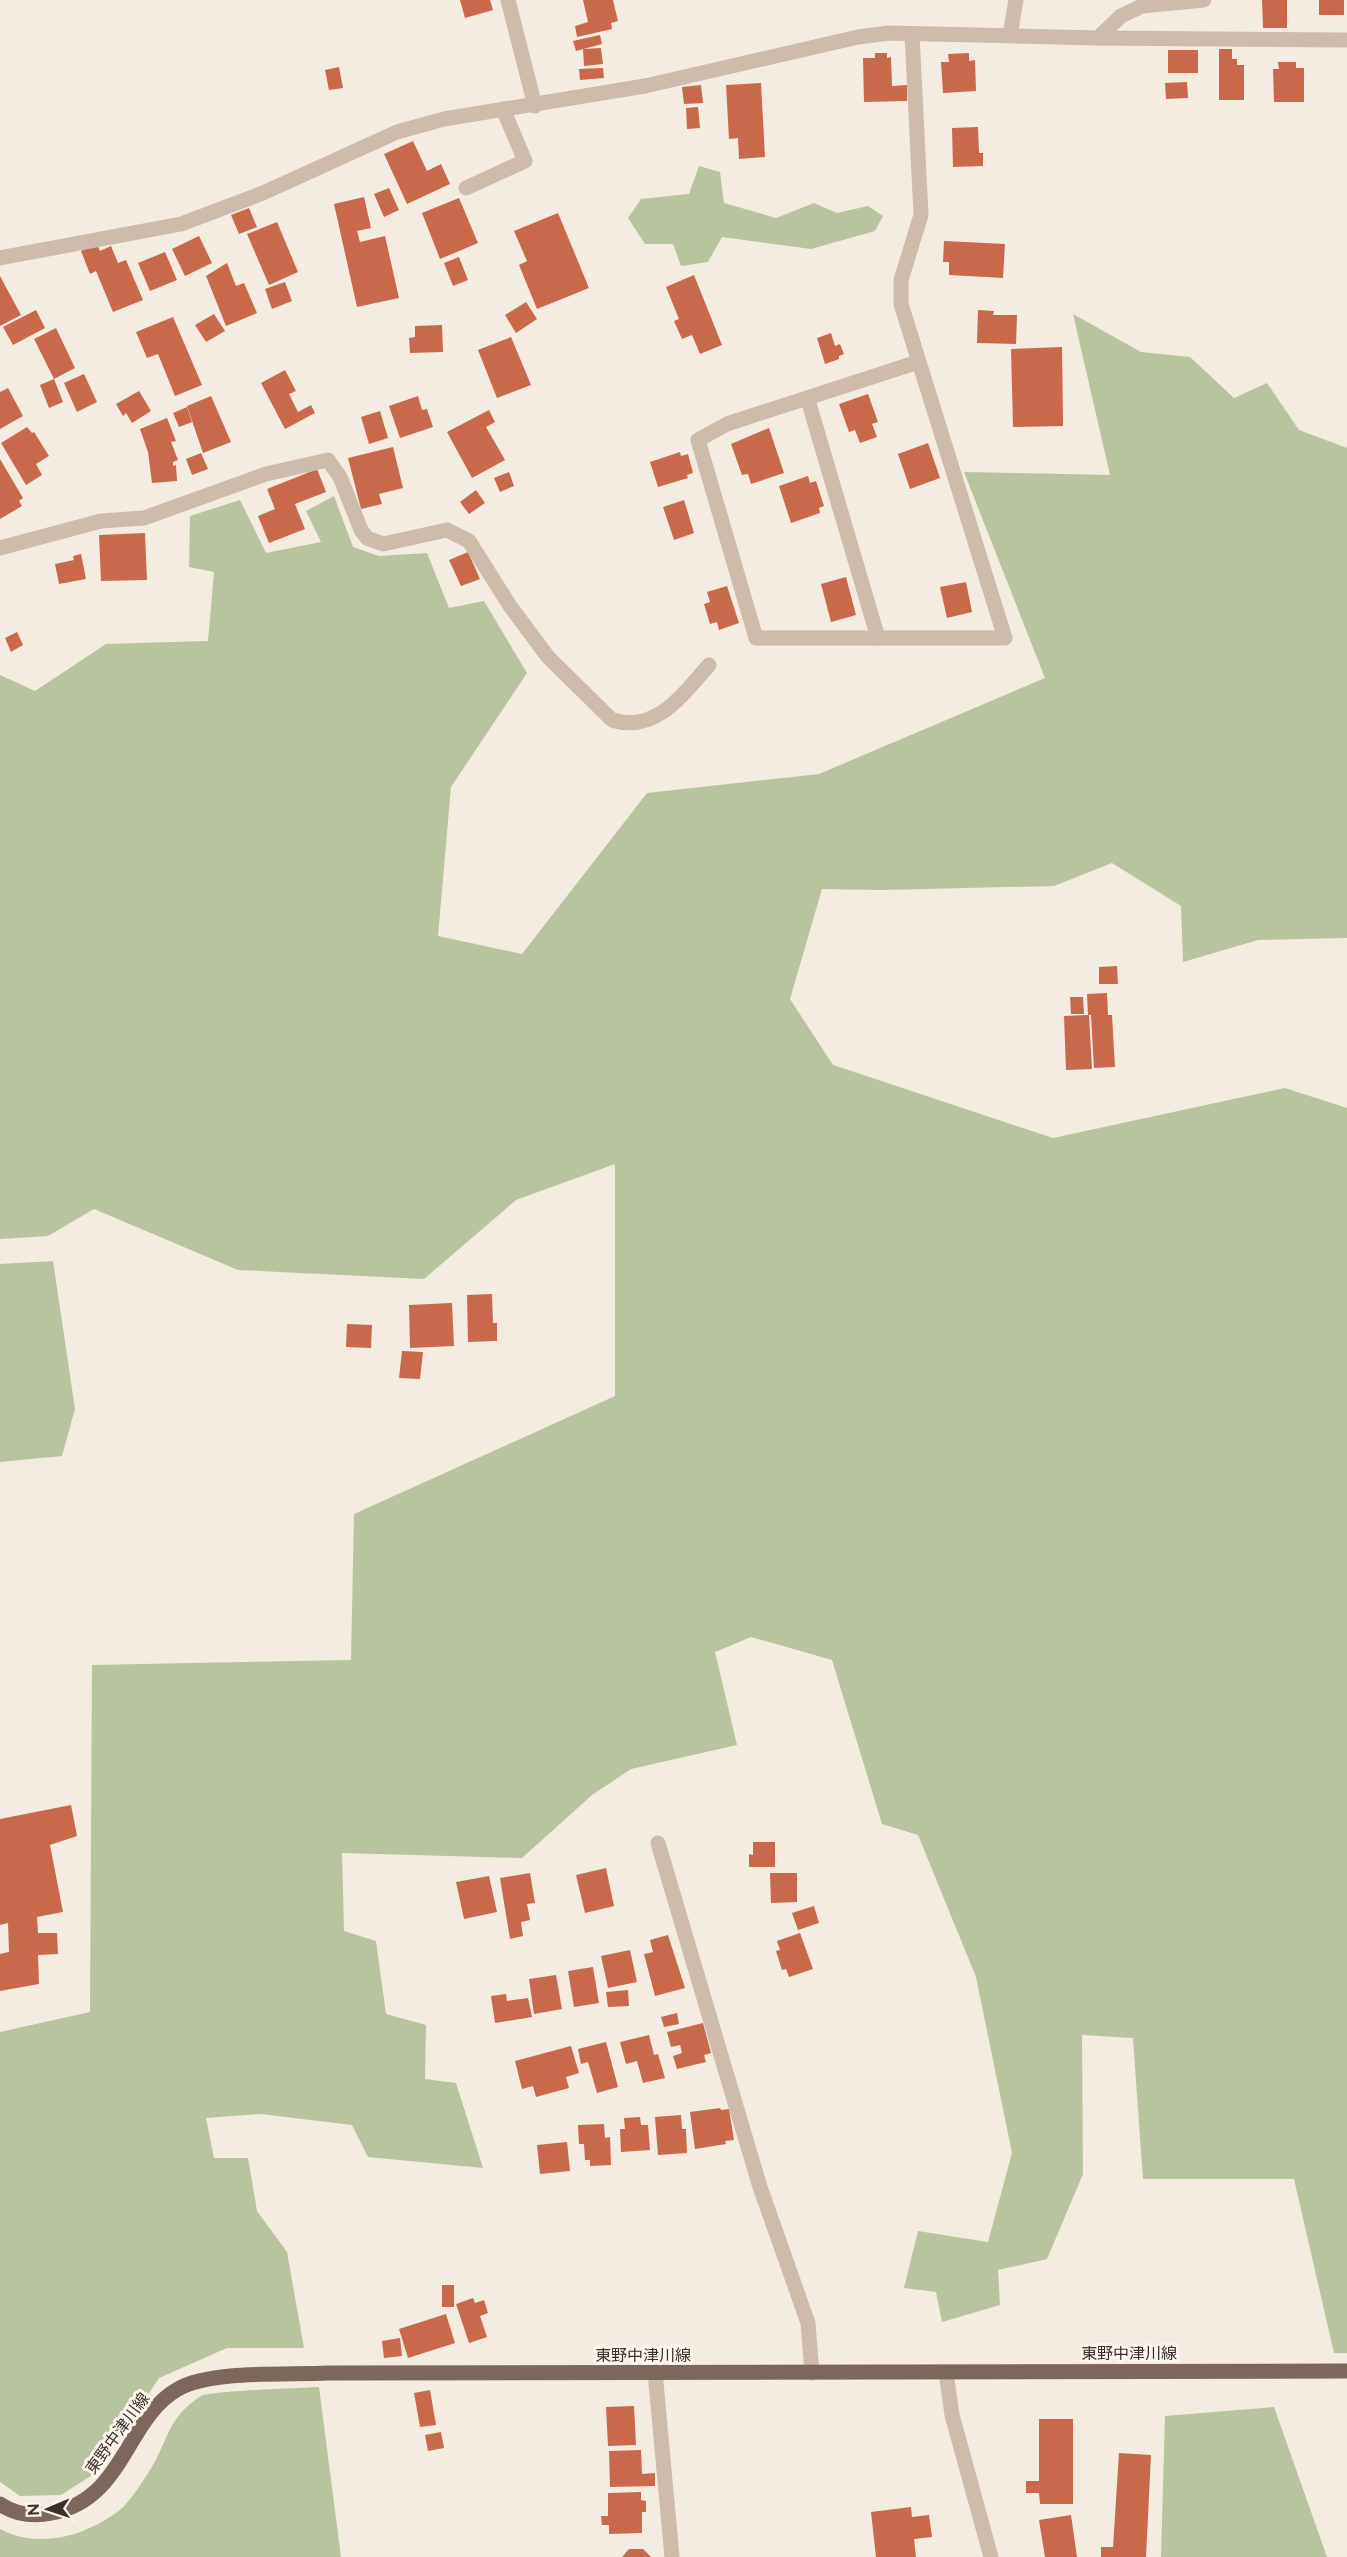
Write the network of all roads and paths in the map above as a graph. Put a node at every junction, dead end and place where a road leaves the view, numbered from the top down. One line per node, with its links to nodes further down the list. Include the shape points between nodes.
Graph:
1 (508, 0): 8 (street)
2 (1016, 0): 5 (street)
3 (1204, 0): 6 (street, via 1142,6 1121,16)
4 (912, 34): 5 (street); 8 (street, via 858,37 645,86); 12 (street, via 921,215 901,280 901,304)
5 (1010, 34): 6 (street)
6 (1098, 38): 7 (street)
7 (1347, 40)
8 (535, 106): 9 (street)
9 (503, 109): 10 (street, via 525,161); 11 (street, via 397,132 263,193 180,224)
10 (466, 188)
11 (0, 258)
12 (918, 362): 13 (street); 15 (street, via 1005,638)
13 (808, 400): 15 (street); 15 (street, via 727,424 698,440 756,638)
14 (0, 548): 16 (street, via 101,521 144,518 266,474 328,460 340,477 361,530 373,542 383,544 447,530 469,541 548,657 612,720 626,724 654,719 678,700)
15 (878, 638)
16 (709, 665)
17 (658, 1843): 20 (street, via 760,2187 808,2323)
18 (1347, 2371): 21 (main road, 東野中津川線)
19 (655, 2372): 20 (main road, 東野中津川線); 22 (main road, 東野中津川線, via 327,2373 202,2380 179,2388 157,2404 105,2483 83,2501 38,2516 10,2511); 23 (street)
20 (812, 2373): 21 (main road, 東野中津川線)
21 (946, 2373): 24 (street, via 952,2415)
22 (0, 2504)
23 (672, 2557)
24 (992, 2557)

